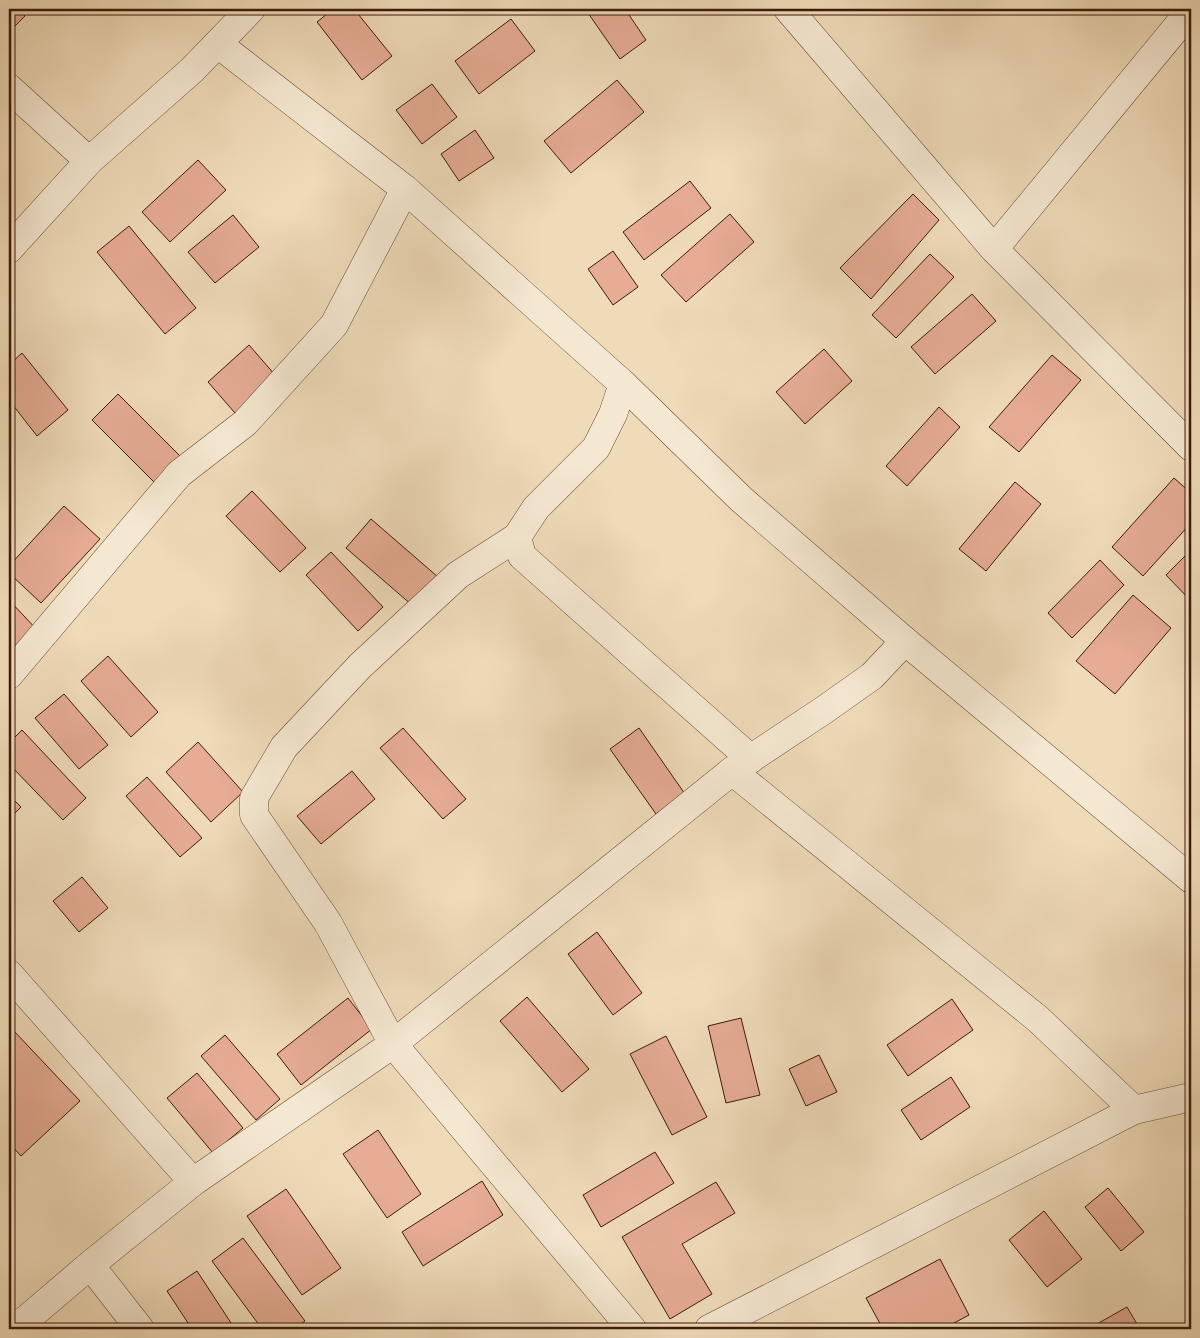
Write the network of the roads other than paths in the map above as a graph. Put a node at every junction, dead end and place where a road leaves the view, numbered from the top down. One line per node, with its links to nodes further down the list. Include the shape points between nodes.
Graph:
1 (251, 9): 4 (street)
2 (791, 10): 9 (street)
3 (1191, 10): 9 (street)
4 (218, 44): 6 (street); 7 (street)
5 (9, 88): 6 (street)
6 (88, 161): 8 (street)
7 (405, 189): 10 (street); 14 (street, via 334,325 245,423 179,474)
8 (9, 249)
9 (994, 249): 11 (street)
10 (623, 384): 12 (street, via 596,448 536,508); 13 (street, via 741,499)
11 (1188, 439)
12 (516, 537): 15 (street, via 522,556); 18 (street, via 458,575 360,666 284,747 254,798 254,816 328,923)
13 (905, 641): 15 (street, via 872,676); 16 (street)
14 (9, 675)
15 (741, 765): 18 (street); 20 (street, via 1038,1019)
16 (1191, 878)
17 (9, 974): 21 (street)
18 (394, 1044): 21 (street); 25 (street)
19 (1191, 1097): 20 (street)
20 (1134, 1110): 26 (street)
21 (193, 1182): 22 (street)
22 (90, 1265): 23 (street); 24 (street)
23 (15, 1329)
24 (140, 1329)
25 (632, 1329)
26 (709, 1329)

